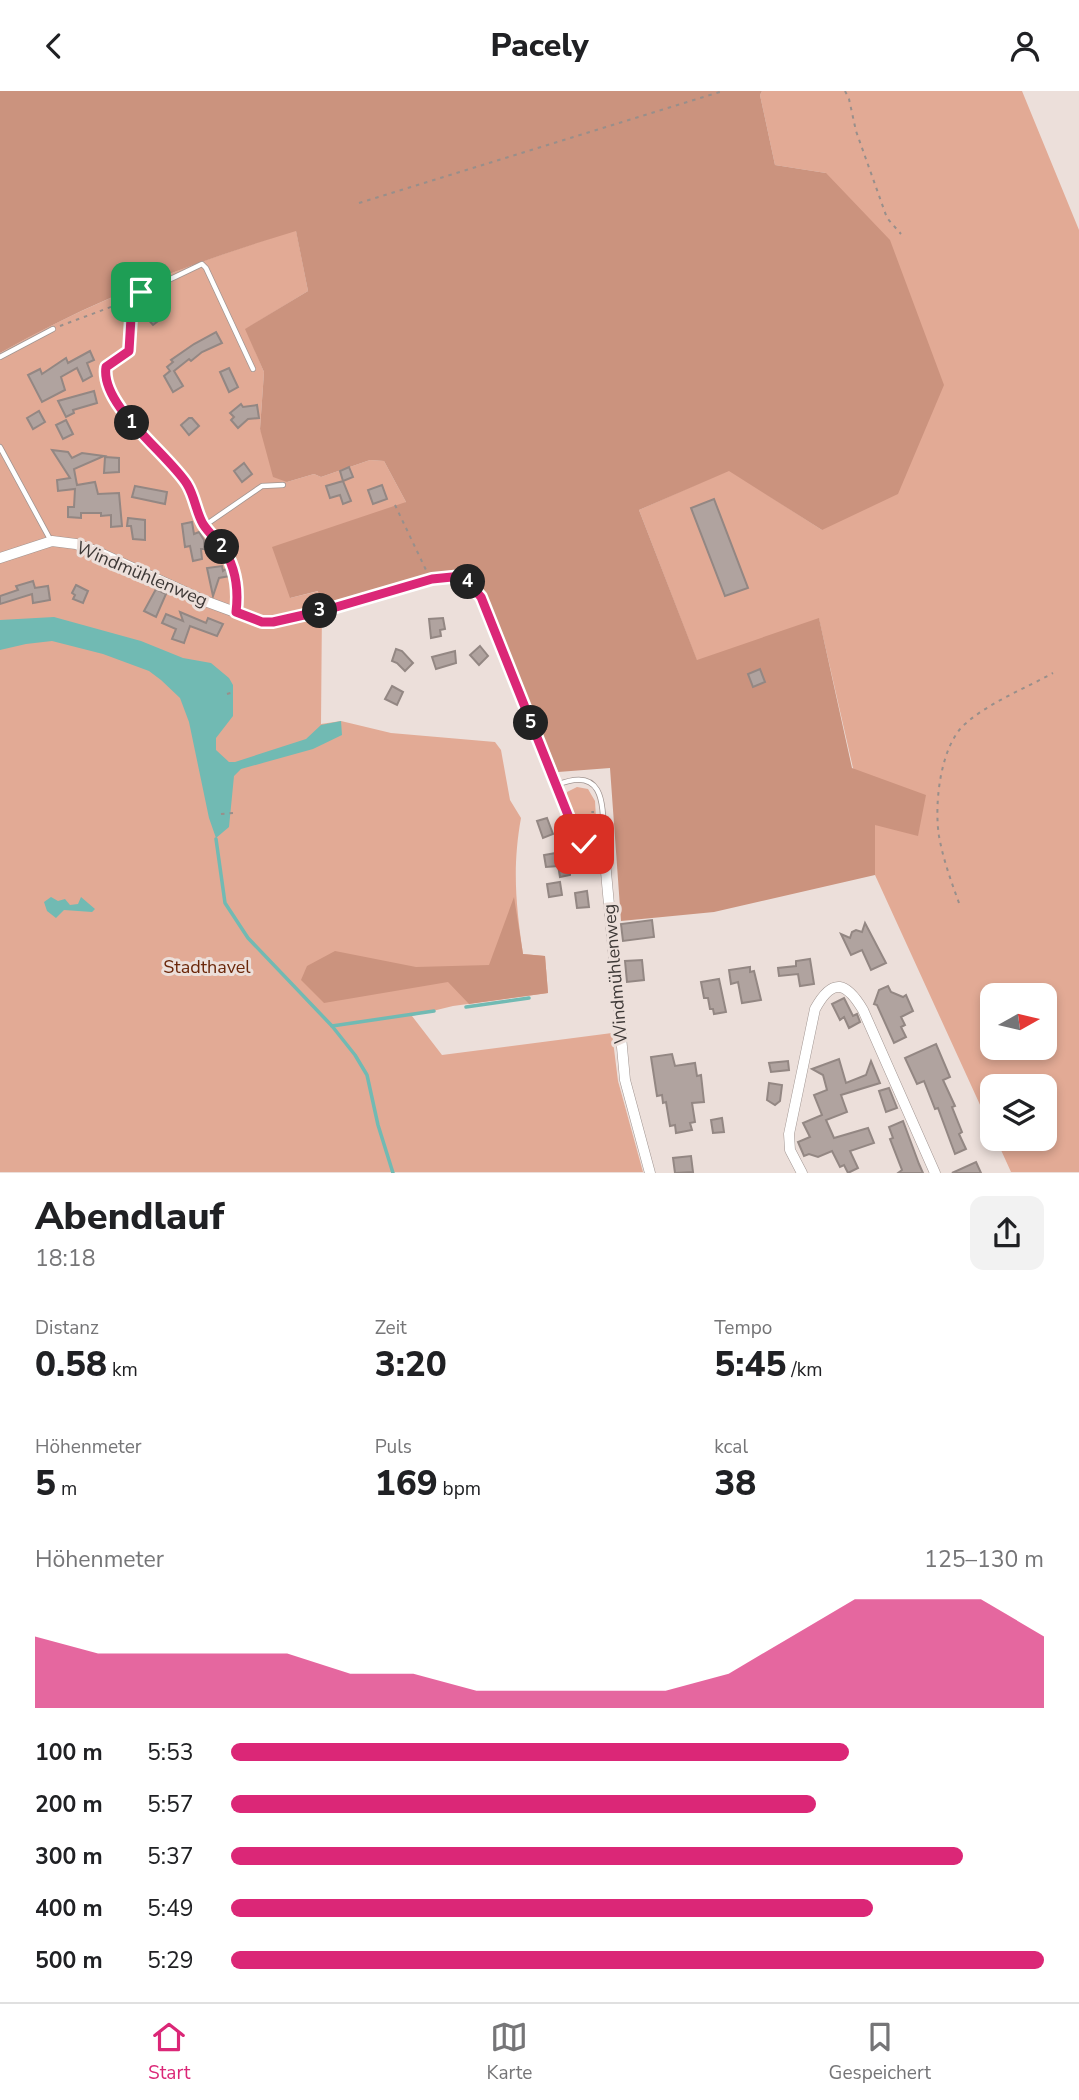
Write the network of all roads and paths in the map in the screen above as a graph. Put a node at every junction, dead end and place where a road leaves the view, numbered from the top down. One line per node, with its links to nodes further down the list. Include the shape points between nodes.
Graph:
1 (723, 91): 3 (path)
2 (845, 91): 4 (path, via 887,218)
3 (359, 203)
4 (901, 234)
5 (132, 301): 6 (path); 8 (lane, via 141,292 202,264); 12 (lane, via 129,351 106,367 104,375 139,434 186,483)
6 (53, 329): 7 (lane)
7 (0, 357)
8 (253, 369)
9 (0, 447): 13 (lane, Windmühlenweg)
10 (283, 485): 12 (lane, via 262,486)
11 (395, 505): 15 (path)
12 (204, 526): 16 (lane, via 222,546 233,569)
13 (51, 541): 14 (street, Windmühlenweg); 16 (street, Windmühlenweg, via 98,552)
14 (0, 558)
15 (432, 579): 16 (street, Windmühlenweg, via 273,622); 20 (street, Windmühlenweg, via 462,576 481,597)
16 (236, 612)
17 (1054, 673): 26 (path, via 987,706 962,726 944,759 939,833)
18 (234, 692): 19 (path)
19 (227, 694)
20 (556, 785): 21 (lane, via 572,778 588,781 601,796); 24 (street, Windmühlenweg)
21 (602, 811): 24 (path, via 592,812); 25 (lane)
22 (233, 813): 23 (path)
23 (221, 814)
24 (576, 835): 25 (street, via 584,844)
25 (604, 850): 27 (street, Windmühlenweg, via 625,1080)
26 (959, 904)
27 (650, 1173)
28 (802, 1173): 29 (street, via 790,1150 789,1134 815,1009 828,991 843,987 863,1010)
29 (935, 1173)

